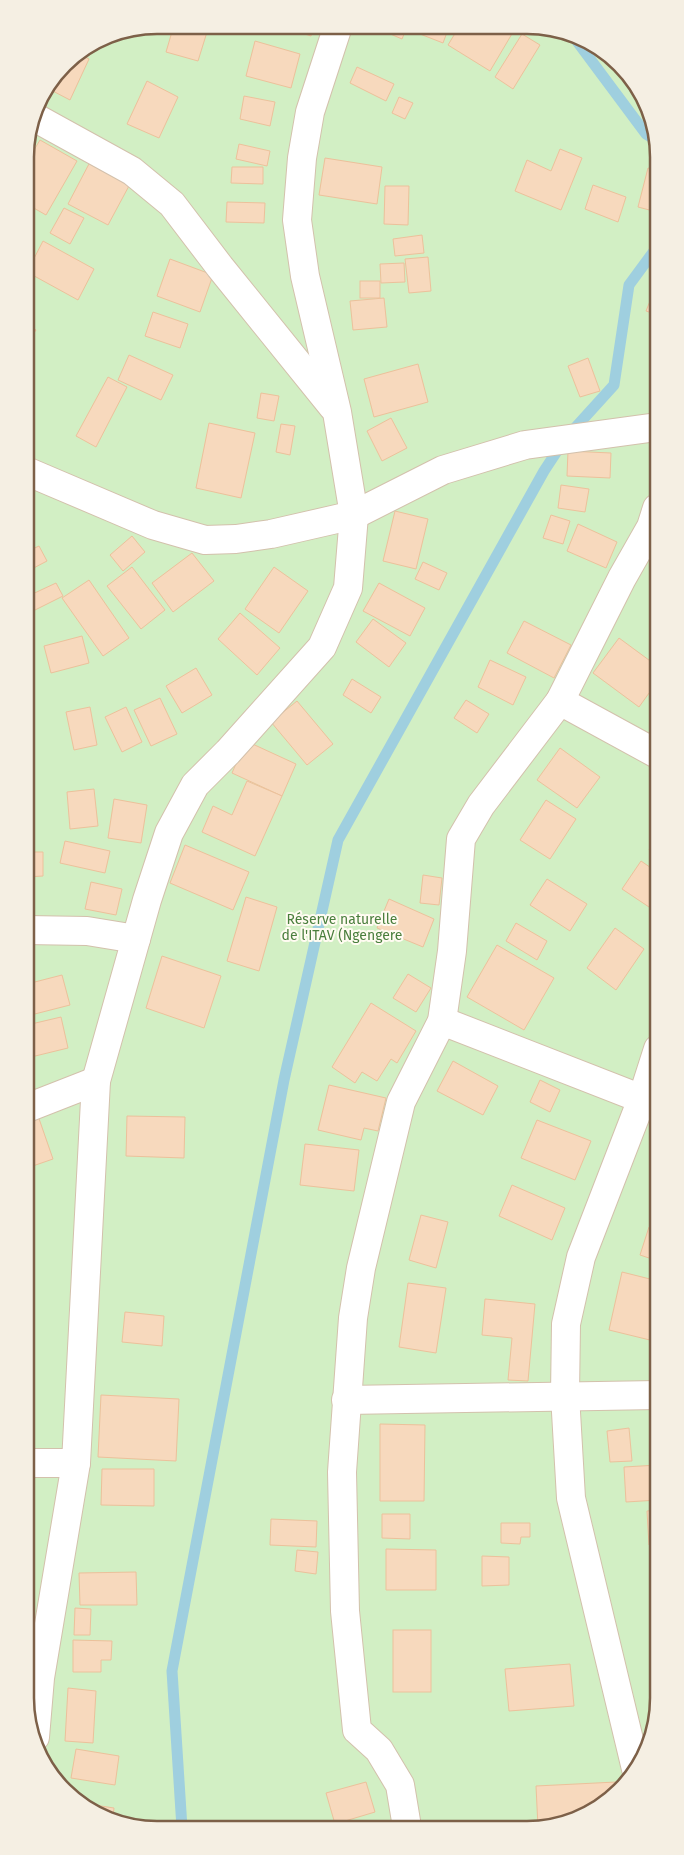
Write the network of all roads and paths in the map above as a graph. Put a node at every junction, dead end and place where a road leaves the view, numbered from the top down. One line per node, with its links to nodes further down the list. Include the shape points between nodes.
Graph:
1 (335, 34): 3 (street, via 310,112 297,220 305,276)
2 (40, 120): 3 (street, via 132,171 172,204)
3 (337, 412): 6 (street)
4 (650, 428): 6 (street, via 524,445 443,470)
5 (34, 474): 6 (street, via 153,525 205,540 271,534)
6 (354, 515): 11 (street, via 348,588 322,647 195,785 169,833)
7 (650, 528): 8 (street)
8 (560, 702): 9 (street); 12 (street, via 481,805 461,839 452,951)
9 (650, 750)
10 (34, 930): 11 (street, via 87,931)
11 (136, 939): 14 (street)
12 (442, 1021): 15 (street); 19 (street, via 401,1102 385,1162 361,1268)
13 (650, 1074): 15 (street)
14 (96, 1081): 16 (street); 20 (street)
15 (642, 1099): 17 (street, via 581,1257 566,1324)
16 (34, 1105)
17 (565, 1395): 18 (street); 19 (street); 23 (street, via 570,1498)
18 (650, 1395)
19 (346, 1400): 24 (street, via 342,1472 345,1611 358,1730 379,1750 400,1785)
20 (76, 1462): 21 (street); 22 (street, via 40,1678)
21 (34, 1463)
22 (36, 1723)
23 (634, 1759)
24 (406, 1821)

